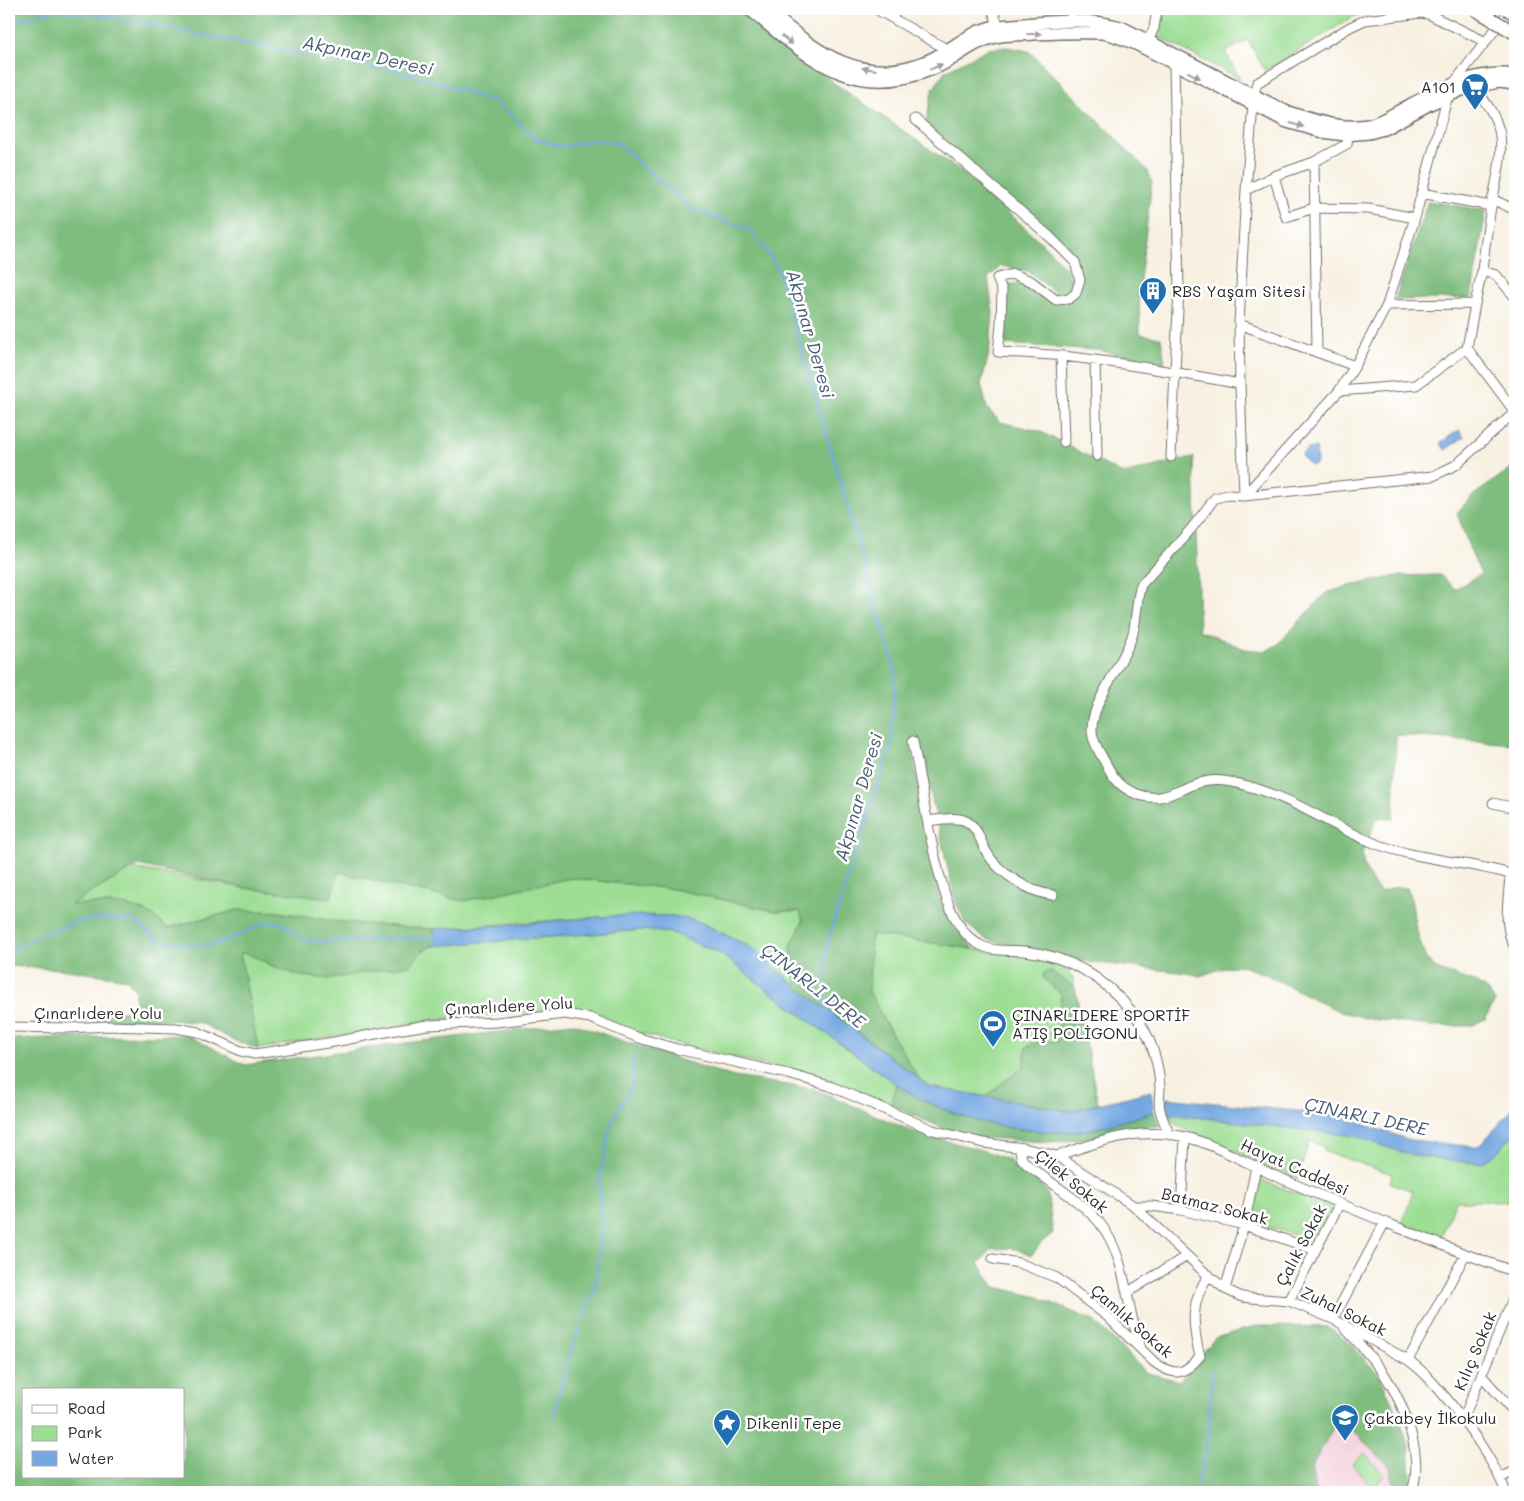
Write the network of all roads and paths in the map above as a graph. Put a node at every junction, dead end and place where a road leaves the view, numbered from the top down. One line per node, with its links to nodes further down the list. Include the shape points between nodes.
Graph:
1 (749, 9): 16 (main road, one-way to 16, via 816,61 853,78 883,80 909,77 929,71)
2 (766, 9): 16 (main road, one-way to 2, via 898,69 856,67 826,55)
3 (876, 9): 16 (street)
4 (992, 9): 12 (street)
5 (1071, 9): 11 (street)
6 (1158, 9): 15 (street)
7 (1475, 9): 13 (highway, bridge)
8 (1507, 9): 10 (highway, bridge)
9 (1511, 9): 14 (street)
10 (1515, 14)
11 (1072, 22): 12 (main road); 15 (main road, via 1096,22 1124,28)
12 (1000, 31): 15 (main road, one-way to 15, via 1102,33); 16 (main road, via 978,30)
13 (1515, 33)
14 (1486, 42): 19 (street); 22 (street, via 1428,14 1365,20 1257,83)
15 (1147, 45): 17 (main road); 22 (main road)
16 (952, 54)
17 (1174, 64): 22 (main road, one-way to 22); 43 (street, via 1179,288)
18 (1515, 75): 19 (main road)
19 (1469, 79): 20 (main road); 21 (main road); 21 (street); 29 (street, via 1492,112 1499,131 1501,150)
20 (1515, 84)
21 (1450, 90): 24 (main road, via 1384,129 1369,133); 28 (street)
22 (1253, 100): 24 (main road); 27 (street)
23 (915, 119): 40 (street, via 1075,262 1080,280 1076,293 1069,299 1056,300 1031,281 1013,274 996,278 1002,290 998,352)
24 (1349, 130): 25 (street, via 1347,144)
25 (1314, 162): 26 (street); 30 (street)
26 (1274, 176): 27 (street); 30 (street, via 1286,217)
27 (1246, 190): 37 (street)
28 (1421, 193): 29 (street); 32 (street)
29 (1492, 203): 31 (street); 33 (street)
30 (1314, 208): 32 (street, via 1369,210); 39 (street)
31 (1515, 210)
32 (1415, 218): 36 (street)
33 (1482, 271): 34 (street, via 1496,275); 35 (street)
34 (1515, 297)
35 (1475, 304): 36 (street); 38 (street)
36 (1387, 306): 42 (street)
37 (1239, 324): 39 (street); 44 (street)
38 (1467, 348): 45 (street, via 1416,385); 46 (street)
39 (1317, 352): 42 (street)
40 (1061, 356): 41 (street); 47 (street)
41 (1095, 360): 43 (street); 48 (street)
42 (1355, 366): 45 (street)
43 (1174, 372): 44 (street); 49 (street)
44 (1240, 384): 50 (street)
45 (1339, 391): 50 (street)
46 (1515, 412): 50 (street, via 1456,465 1433,476)
47 (1064, 442)
48 (1097, 456)
49 (1171, 456)
50 (1244, 496): 55 (street, via 1215,498 1141,585 1133,634 1092,721 1093,738 1113,777 1122,787 1138,795 1160,797 1212,779 1235,782 1273,794 1394,850)
51 (913, 741): 54 (street)
52 (1493, 803): 53 (street)
53 (1515, 808)
54 (928, 821): 56 (street, via 965,820 974,828 996,866 1039,892); 59 (street, via 948,901 972,940 990,948 1059,958 1099,980 1134,1014 1152,1048 1158,1071 1160,1112)
55 (1514, 872): 57 (street, via 1508,927)
56 (1053, 895)
57 (1515, 947)
58 (9, 1027): 61 (street, Çınarlıdere Yolu, via 176,1028 198,1032 255,1054 428,1025 497,1022 551,1015 576,1016 677,1049 830,1086 932,1130 983,1143)
59 (1170, 1135): 60 (street, Hayat Caddesi); 62 (street, Hayat Caddesi, via 1122,1136)
60 (1185, 1137): 63 (street, Hayat Caddesi, via 1204,1142); 66 (street)
61 (1020, 1148): 62 (street, Çınarlıdere Yolu); 76 (street, Çilek Sokak, via 1023,1161 1098,1220 1112,1243)
62 (1057, 1156): 65 (street, Zuhal Sokak)
63 (1256, 1167): 64 (street, Hayat Caddesi); 68 (street)
64 (1340, 1204): 67 (street, Hayat Caddesi); 69 (street, Çalık Sokak)
65 (1134, 1206): 66 (street, Batmaz Sokak); 71 (street, Zuhal Sokak)
66 (1181, 1210): 68 (street, Batmaz Sokak)
67 (1385, 1222): 70 (street, Hayat Caddesi); 79 (street)
68 (1244, 1225): 69 (street, Batmaz Sokak); 75 (street)
69 (1315, 1250): 78 (street, Çalık Sokak)
70 (1464, 1254): 73 (street, Hayat Caddesi); 81 (street)
71 (1187, 1256): 74 (street, Zuhal Sokak); 76 (street)
72 (993, 1259): 80 (street, Çamlık Sokak, via 1019,1263 1057,1278 1108,1317)
73 (1515, 1272)
74 (1208, 1275): 75 (street, Zuhal Sokak); 80 (street, Çamlık Sokak, via 1197,1294 1195,1305 1200,1356 1192,1366 1170,1372)
75 (1225, 1289): 78 (street, Zuhal Sokak, via 1242,1297)
76 (1128, 1292): 80 (street, Çilek Sokak, via 1135,1332)
77 (1515, 1294): 82 (street, Kılıç Sokak)
78 (1289, 1301): 79 (street, Zuhal Sokak)
79 (1336, 1321): 81 (street, Zuhal Sokak); 87 (street, via 1372,1358 1400,1402 1416,1457)
80 (1142, 1350)
81 (1408, 1360): 84 (street, Zuhal Sokak, via 1433,1382)
82 (1481, 1375): 83 (street); 84 (street, Kılıç Sokak)
83 (1515, 1412)
84 (1463, 1419): 86 (street, Zuhal Sokak)
85 (1515, 1471): 86 (street)
86 (1500, 1478): 88 (street, Zuhal Sokak)
87 (1412, 1492)
88 (1506, 1492)

